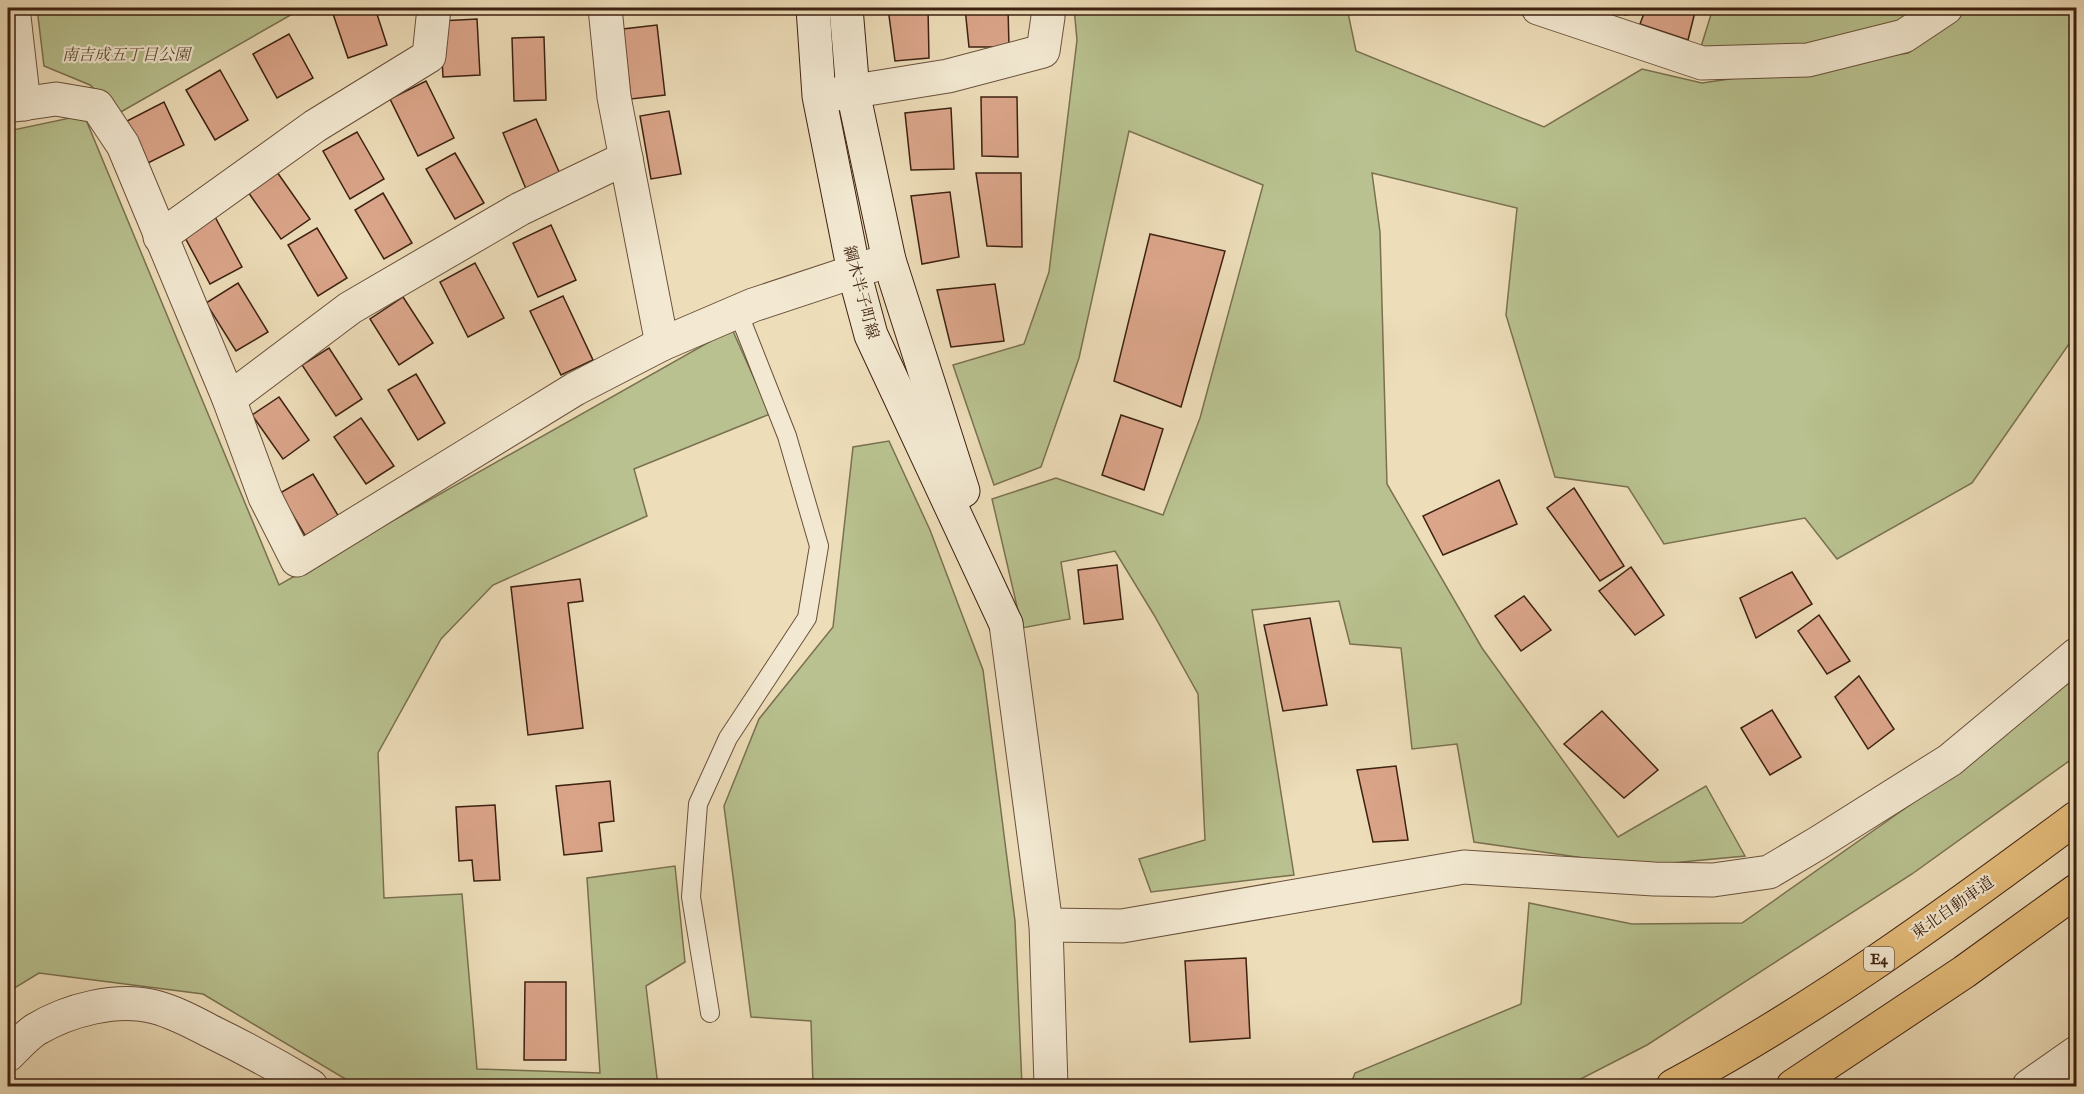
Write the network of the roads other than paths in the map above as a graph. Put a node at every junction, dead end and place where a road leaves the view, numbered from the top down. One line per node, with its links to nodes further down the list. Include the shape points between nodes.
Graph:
1 (13, 8): 11 (street)
2 (434, 8): 13 (street, via 429,56 315,126)
3 (813, 8): 10 (street, 綱木半子町線)
4 (846, 8): 9 (street)
5 (1047, 8): 9 (street, via 1043,51 948,76)
6 (1538, 8): 7 (street, via 1702,63 1808,60 1904,36)
7 (1946, 8)
8 (601, 9): 12 (street)
9 (853, 92): 10 (street); 14 (street)
10 (819, 96): 15 (street, 綱木半子町線)
11 (16, 105): 13 (street, via 56,99 97,106 123,145)
12 (626, 158): 17 (street); 18 (street, via 520,209 350,308)
13 (160, 237): 18 (street)
14 (889, 260): 15 (street); 19 (street)
15 (854, 272): 16 (street); 19 (street, 綱木半子町線, via 871,335)
16 (738, 312): 17 (street); 24 (lane, via 787,436 819,546 807,618 728,738 698,804 692,897)
17 (662, 344): 18 (street, via 575,389 297,560 265,496)
18 (229, 399)
19 (1006, 624): 23 (street)
20 (2076, 655): 23 (street, via 1950,760 1768,872 1713,880 1464,867 1122,926)
21 (2076, 818): 29 (highway, 東北自動車道 / E4, via 1876,961 1739,1051)
22 (2076, 891): 30 (highway, via 1964,972)
23 (1046, 925): 28 (street)
24 (710, 1013)
25 (2076, 1053): 31 (street)
26 (8, 1054): 27 (street, via 34,1031 91,1007 154,1007 257,1054)
27 (311, 1086)
28 (1051, 1086)
29 (1673, 1086)
30 (1793, 1086)
31 (2029, 1086)

